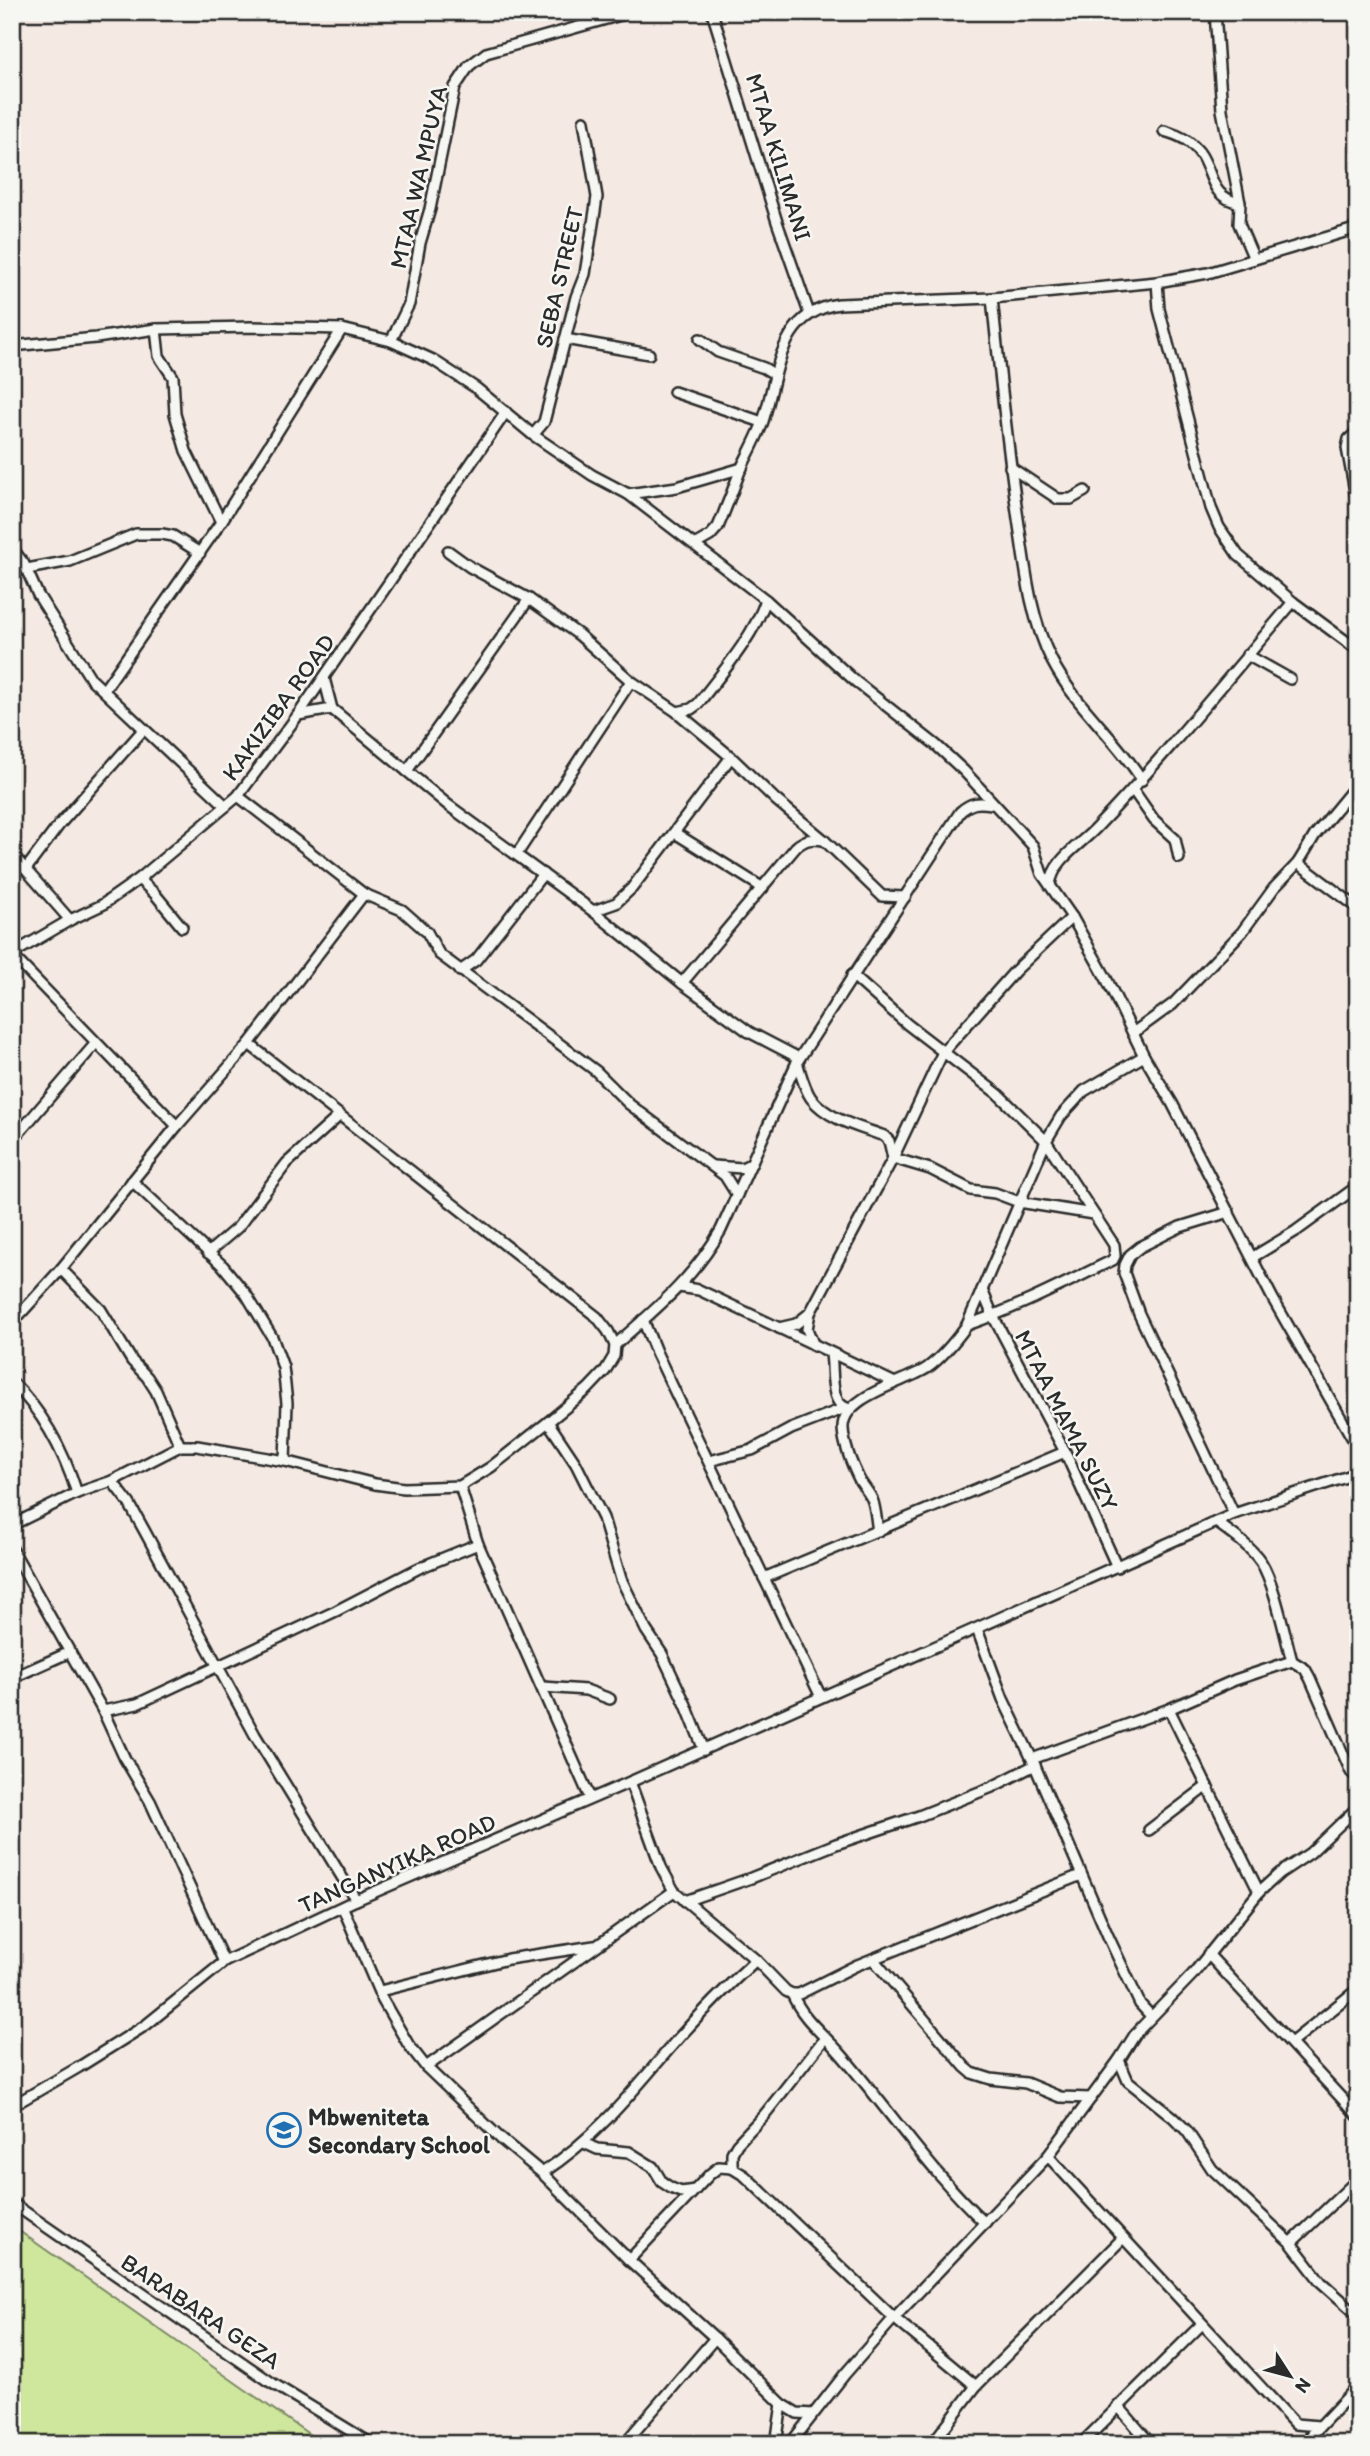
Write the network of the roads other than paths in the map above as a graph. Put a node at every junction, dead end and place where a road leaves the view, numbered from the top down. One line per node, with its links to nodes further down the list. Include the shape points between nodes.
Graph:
1 (631, 12): 16 (street, MTAA WA MPUYA, via 486,53 469,66 455,87 409,304)
2 (712, 12): 11 (street, MTAA KILIMANI)
3 (1215, 12): 6 (street, via 1222,110)
4 (584, 121): 15 (street, SEBA STREET, via 597,197 585,274)
5 (1164, 131): 6 (street, via 1181,136 1195,148 1216,191)
6 (1240, 203): 8 (street, via 1239,224)
7 (1358, 228): 8 (street)
8 (1254, 259): 9 (street)
9 (1157, 282): 10 (street); 38 (street, via 1160,309 1219,527 1238,555)
10 (992, 298): 11 (street, via 839,304); 25 (street)
11 (810, 313): 19 (street, via 785,345)
12 (342, 329): 13 (street); 16 (street); 30 (street)
13 (156, 330): 17 (street); 30 (street, via 159,356 173,377 175,414 186,451)
14 (699, 339): 19 (street, via 718,352)
15 (565, 340): 18 (street); 24 (street, SEBA STREET, via 544,422)
16 (391, 341): 21 (street, via 432,360)
17 (12, 346)
18 (649, 354)
19 (774, 374): 22 (street)
20 (674, 393): 22 (street)
21 (506, 412): 24 (street); 41 (street, KAKIZIBA ROAD)
22 (762, 422): 26 (street)
23 (1358, 431): 29 (street, via 1347,448)
24 (533, 435): 28 (street)
25 (1010, 467): 27 (street, via 1058,499 1071,499); 51 (street, via 1042,640 1089,717)
26 (742, 468): 28 (street, via 677,487); 31 (street, via 718,527)
27 (1085, 491)
28 (628, 494): 31 (street)
29 (1358, 508)
30 (221, 522): 34 (street)
31 (696, 544): 37 (street)
32 (12, 548): 35 (street)
33 (448, 551): 36 (street)
34 (200, 553): 35 (street, via 173,536 136,534 70,561); 44 (street)
35 (26, 569): 44 (street, via 91,679)
36 (529, 599): 43 (street); 50 (street)
37 (766, 600): 46 (street, via 744,643 698,704); 55 (street, via 855,681 936,745)
38 (1293, 602): 39 (street); 40 (street)
39 (1358, 650)
40 (1247, 655): 42 (street); 51 (street)
41 (324, 678): 45 (street); 47 (street, KAKIZIBA ROAD)
42 (1290, 679)
43 (631, 681): 46 (street); 60 (street)
44 (104, 690): 48 (street)
45 (332, 709): 47 (street); 50 (street)
46 (677, 712): 49 (street)
47 (298, 715): 54 (street, KAKIZIBA ROAD)
48 (144, 729): 56 (street); 65 (street)
49 (731, 757): 57 (street); 58 (street)
50 (407, 771): 60 (street)
51 (1142, 780): 53 (street)
52 (1358, 783): 63 (street)
53 (1133, 790): 61 (street, via 1154,820 1175,839); 64 (street)
54 (238, 796): 56 (street, KAKIZIBA ROAD); 70 (street)
55 (992, 804): 62 (street, via 1026,836); 72 (street, via 976,802 960,812)
56 (226, 806): 67 (street, KAKIZIBA ROAD)
57 (675, 833): 69 (street); 74 (street, via 617,903)
58 (824, 840): 69 (street, via 804,841); 71 (street)
59 (12, 854): 65 (street)
60 (517, 854): 66 (street)
61 (1179, 858)
62 (1038, 860): 64 (street); 68 (street)
63 (1298, 863): 73 (street); 83 (street, via 1242,932 1173,1004)
64 (1058, 864): 68 (street)
65 (26, 869): 77 (street)
66 (543, 874): 74 (street); 80 (street, via 476,960)
67 (139, 880): 77 (street, KAKIZIBA ROAD); 78 (street)
68 (1050, 884): 76 (street)
69 (762, 888): 82 (street)
70 (364, 894): 80 (street, via 402,910 427,932 439,954); 85 (street)
71 (882, 895): 72 (street); 75 (street)
72 (905, 897): 75 (street)
73 (1358, 908)
74 (593, 911): 82 (street)
75 (892, 916): 81 (street)
76 (1072, 917): 83 (street); 86 (street)
77 (70, 920): 79 (street, KAKIZIBA ROAD)
78 (182, 927)
79 (12, 955): 84 (street)
80 (460, 971): 95 (street)
81 (852, 975): 86 (street); 88 (street)
82 (682, 984): 88 (street)
83 (1133, 1033): 87 (street)
84 (96, 1043): 90 (street); 91 (street)
85 (249, 1044): 89 (street); 90 (street)
86 (943, 1052): 92 (street, via 998,1094); 93 (street)
87 (1144, 1056): 92 (street, via 1084,1091); 100 (street)
88 (798, 1060): 93 (street, via 811,1098 834,1116 884,1136); 94 (street)
89 (339, 1116): 102 (street, via 287,1163 238,1227); 113 (street, via 597,1317)
90 (177, 1126): 96 (street)
91 (12, 1141)
92 (1046, 1141): 99 (street); 101 (street)
93 (894, 1158): 99 (street, via 930,1169 971,1190); 107 (street)
94 (752, 1163): 95 (street, via 742,1168); 98 (street)
95 (712, 1166): 98 (street)
96 (132, 1181): 102 (street); 104 (street)
97 (1358, 1186): 103 (street)
98 (737, 1195): 105 (street, via 707,1254)
99 (1019, 1202): 101 (street); 106 (street)
100 (1229, 1212): 103 (street); 129 (street, via 1180,1227 1140,1247 1130,1255 1124,1273)
101 (1093, 1214): 108 (street, via 1114,1245 1113,1260)
102 (208, 1253): 123 (street, via 246,1294 272,1337 283,1367 288,1403)
103 (1253, 1257): 121 (street)
104 (61, 1269): 110 (street); 120 (street, via 101,1310 147,1377)
105 (679, 1287): 109 (street); 112 (street, via 699,1290)
106 (982, 1290): 108 (street, MTAA MAMA SUZY); 111 (street)
107 (810, 1313): 112 (street, via 796,1324); 114 (street, via 807,1329)
108 (993, 1316): 111 (street); 122 (street, MTAA MAMA SUZY)
109 (643, 1320): 113 (street); 124 (street)
110 (12, 1323)
111 (967, 1325): 117 (street, via 929,1367)
112 (779, 1328): 114 (street)
113 (615, 1345): 119 (street, via 605,1371)
114 (814, 1346): 115 (street)
115 (831, 1355): 117 (street); 118 (street, via 839,1402)
116 (12, 1382): 128 (street, via 47,1425)
117 (893, 1382): 118 (street)
118 (849, 1409): 124 (street, via 791,1429 752,1450); 132 (street, via 843,1430 860,1481 873,1500)
119 (548, 1422): 127 (street); 147 (street, via 603,1518 621,1579 662,1654)
120 (180, 1447): 123 (street); 126 (street)
121 (1358, 1448)
122 (1065, 1452): 132 (street); 135 (street, MTAA MAMA SUZY)
123 (285, 1461): 127 (street, via 375,1485)
124 (709, 1461): 136 (street)
125 (1358, 1473): 129 (street, TANGANYIKA ROAD)
126 (112, 1481): 128 (street); 140 (street)
127 (460, 1486): 133 (street)
128 (77, 1493): 131 (street)
129 (1234, 1514): 130 (street, TANGANYIKA ROAD)
130 (1216, 1522): 135 (street, TANGANYIKA ROAD); 139 (street, via 1261,1561)
131 (12, 1525)
132 (878, 1531): 136 (street)
133 (478, 1544): 140 (street); 142 (street)
134 (12, 1549): 138 (street)
135 (1117, 1567): 137 (street, TANGANYIKA ROAD)
136 (764, 1578): 143 (street)
137 (976, 1629): 143 (street, TANGANYIKA ROAD); 148 (street)
138 (71, 1653): 141 (street); 146 (street)
139 (1292, 1661): 145 (street); 149 (street, via 1305,1669 1351,1772)
140 (220, 1666): 146 (street, via 137,1704); 158 (street, via 255,1735)
141 (12, 1678)
142 (542, 1688): 144 (street, via 586,1690); 152 (street)
143 (821, 1697): 147 (street, TANGANYIKA ROAD)
144 (610, 1699)
145 (1169, 1709): 148 (street); 151 (street)
146 (103, 1711): 165 (street)
147 (704, 1750): 150 (street, TANGANYIKA ROAD)
148 (1033, 1762): 155 (street); 159 (street, via 992,1787 919,1816)
149 (1358, 1778)
150 (630, 1783): 152 (street, TANGANYIKA ROAD); 156 (street)
151 (1207, 1786): 154 (street); 157 (street)
152 (590, 1798): 158 (street, TANGANYIKA ROAD)
153 (1358, 1807): 157 (street, via 1310,1853)
154 (1149, 1829)
155 (1081, 1875): 163 (street); 169 (street, via 1140,2004)
156 (674, 1891): 159 (street); 161 (street)
157 (1259, 1892): 162 (street)
158 (356, 1900): 160 (street, TANGANYIKA ROAD)
159 (685, 1900): 164 (street)
160 (342, 1908): 165 (street, TANGANYIKA ROAD); 167 (street)
161 (599, 1945): 167 (street, via 508,1959); 173 (street)
162 (1208, 1954): 169 (street); 171 (street)
163 (873, 1959): 168 (street); 174 (street, via 972,2073 1026,2083 1060,2097)
164 (756, 1961): 168 (street); 177 (street, via 720,1993 626,2102)
165 (224, 1962): 175 (street, TANGANYIKA ROAD, via 146,2025)
166 (1358, 1989): 171 (street)
167 (380, 1991): 173 (street, via 392,2018)
168 (792, 1994): 170 (street, via 807,2020)
169 (1151, 2016): 172 (street)
170 (825, 2038): 179 (street, via 737,2144); 184 (street, via 959,2199)
171 (1291, 2043): 176 (street)
172 (1119, 2060): 174 (street); 186 (street, via 1128,2081 1173,2117 1212,2169)
173 (426, 2067): 180 (street)
174 (1091, 2098): 178 (street)
175 (12, 2106)
176 (1358, 2116)
177 (584, 2143): 180 (street); 182 (street, via 629,2152 671,2188)
178 (1048, 2156): 184 (street); 185 (street)
179 (732, 2168): 182 (street, via 719,2167); 189 (street)
180 (542, 2173): 187 (street)
181 (1358, 2179): 186 (street)
182 (695, 2190): 187 (street)
183 (12, 2203): 199 (street, BARABARA GEZA, via 272,2383)
184 (985, 2223): 189 (street)
185 (1123, 2238): 190 (street); 192 (street)
186 (1291, 2243): 188 (street, via 1321,2282)
187 (629, 2260): 191 (street)
188 (1358, 2315)
189 (894, 2318): 192 (street); 196 (street)
190 (1202, 2324): 195 (street); 197 (street)
191 (715, 2338): 194 (street); 200 (street)
192 (976, 2386): 203 (street)
193 (1358, 2386): 198 (street)
194 (782, 2404): 196 (street, via 797,2413); 201 (street)
195 (1118, 2406): 204 (street); 205 (street)
196 (813, 2414): 202 (street)
197 (1295, 2424): 198 (street); 206 (street)
198 (1319, 2426): 206 (street)
199 (372, 2444)
200 (624, 2444)
201 (776, 2444)
202 (790, 2444)
203 (932, 2444)
204 (1081, 2444)
205 (1151, 2444)
206 (1301, 2444)

